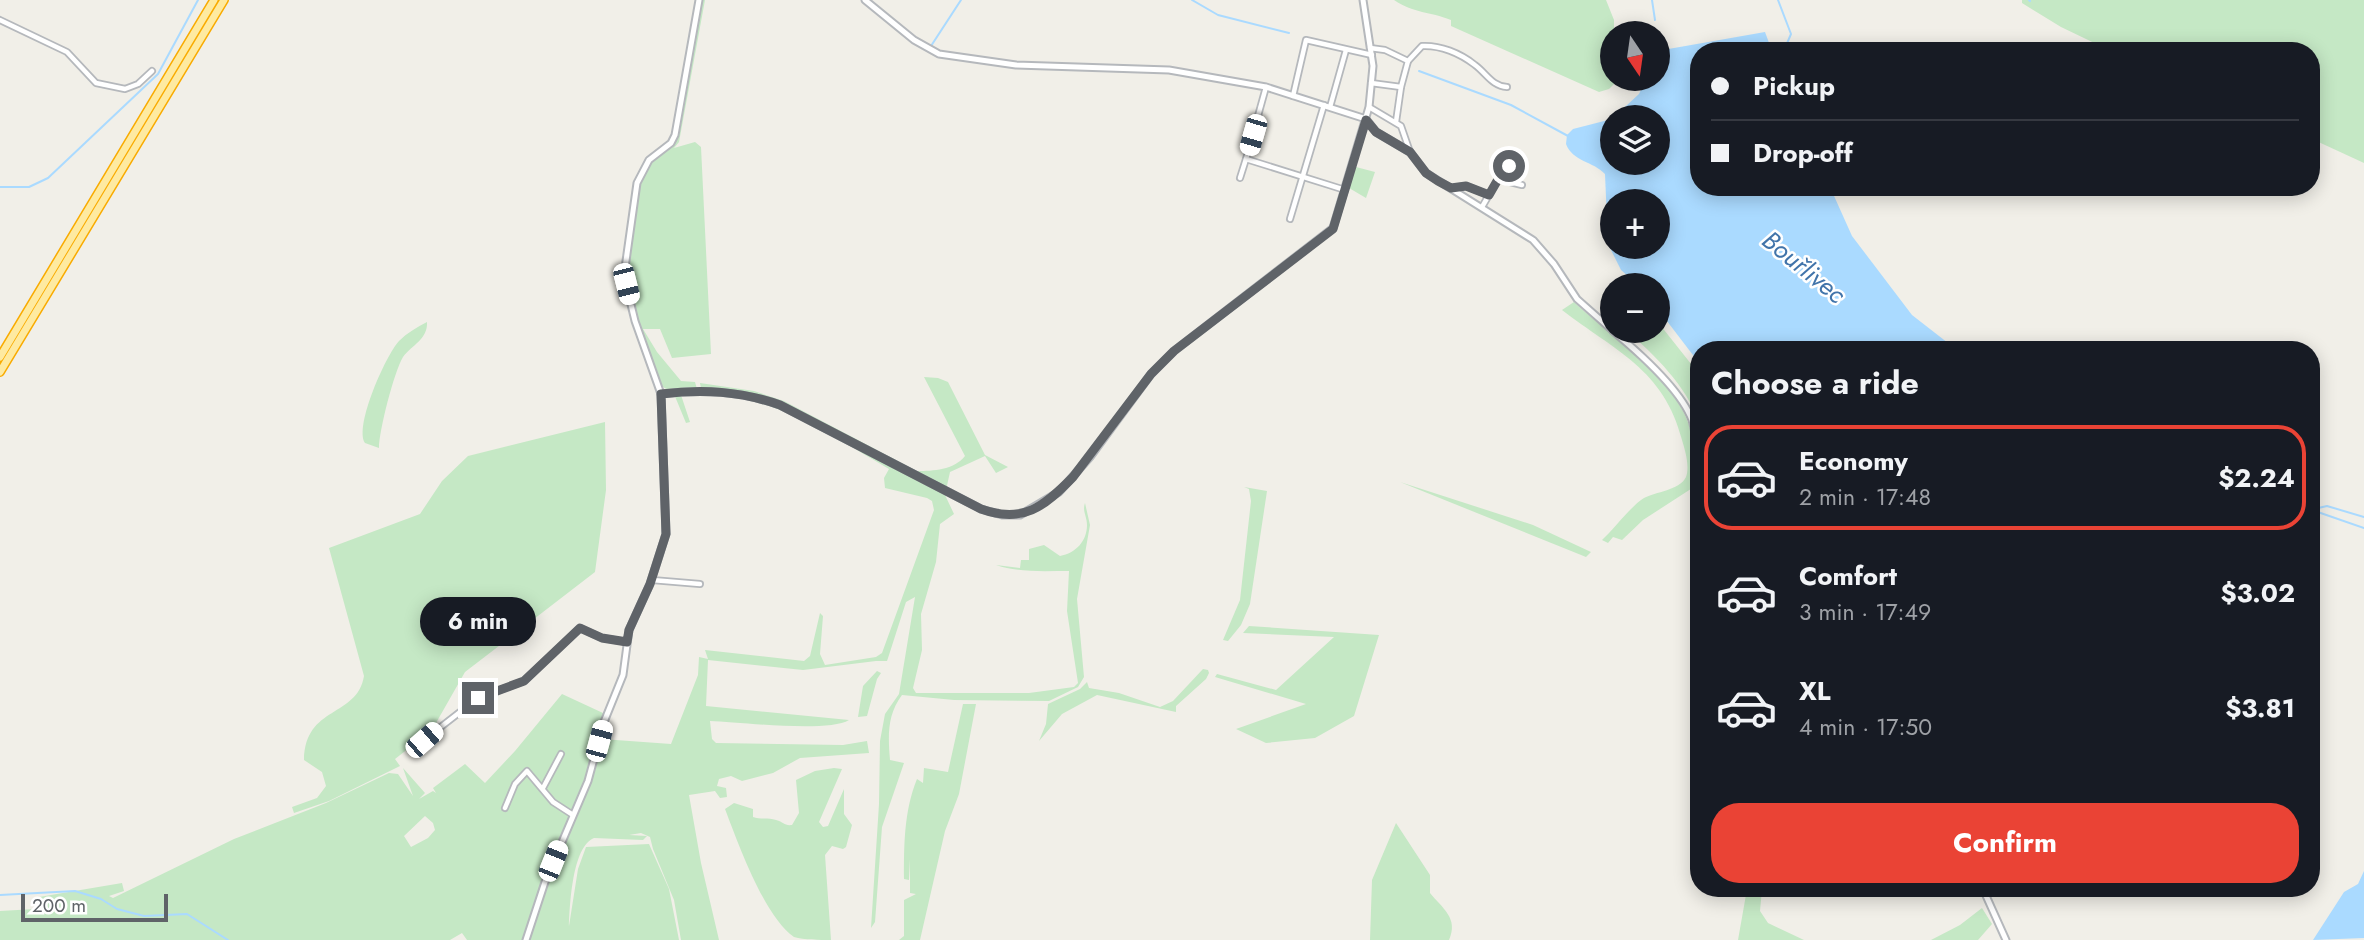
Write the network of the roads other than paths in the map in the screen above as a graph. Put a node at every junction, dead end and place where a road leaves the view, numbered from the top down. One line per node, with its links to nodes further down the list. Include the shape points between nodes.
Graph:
1 (215, 0): 34 (highway)
2 (224, 0): 35 (highway)
3 (699, 0): 36 (street, via 674,135 641,172 625,268 635,321)
4 (865, 0): 14 (street, via 914,40 940,54 1016,65 1169,69)
5 (1363, 0): 8 (street)
6 (0, 20): 10 (street, via 67,52 96,83 125,89)
7 (1346, 50): 8 (street); 15 (street, via 1306,40); 16 (street)
8 (1371, 51): 9 (street, via 1385,50); 11 (street)
9 (1408, 61): 12 (street); 13 (street, via 1422,46 1433,45 1472,63 1496,86)
10 (152, 71)
11 (1371, 83): 12 (street); 17 (street)
12 (1401, 87): 19 (street)
13 (1507, 87)
14 (1266, 88): 15 (street); 21 (street)
15 (1293, 96): 16 (street)
16 (1327, 106): 18 (street); 23 (street)
17 (1369, 107): 18 (street); 19 (street)
18 (1366, 120): 20 (street, via 1376,132); 28 (street)
19 (1396, 122): 20 (street)
20 (1410, 152): 27 (street, via 1426,173)
21 (1246, 159): 23 (street); 24 (street)
22 (1509, 166): 25 (street)
23 (1303, 177): 28 (street); 31 (street)
24 (1240, 178)
25 (1499, 179): 26 (street); 29 (street)
26 (1522, 186)
27 (1451, 188): 29 (street, via 1466,186); 30 (street)
28 (1345, 190): 36 (street, via 1333,229 1174,351 1059,492 1020,515 981,509 780,405 754,396 723,391)
29 (1489, 195): 30 (street)
30 (1482, 207): 32 (street, via 1533,240)
31 (1290, 219)
32 (1600, 322)
33 (1627, 343): 37 (street)
34 (0, 357)
35 (0, 372)
36 (661, 394): 38 (street, via 666,534)
37 (1690, 417)
38 (652, 580): 39 (street); 40 (street)
39 (700, 584)
40 (627, 642): 41 (street, via 580,628 524,681 478,698); 45 (street, via 623,675)
41 (424, 740)
42 (561, 754): 43 (street)
43 (542, 788): 44 (street, via 524,772); 45 (street)
44 (505, 808)
45 (573, 814): 47 (street)
46 (1987, 897): 48 (street)
47 (526, 940)
48 (2006, 940)

